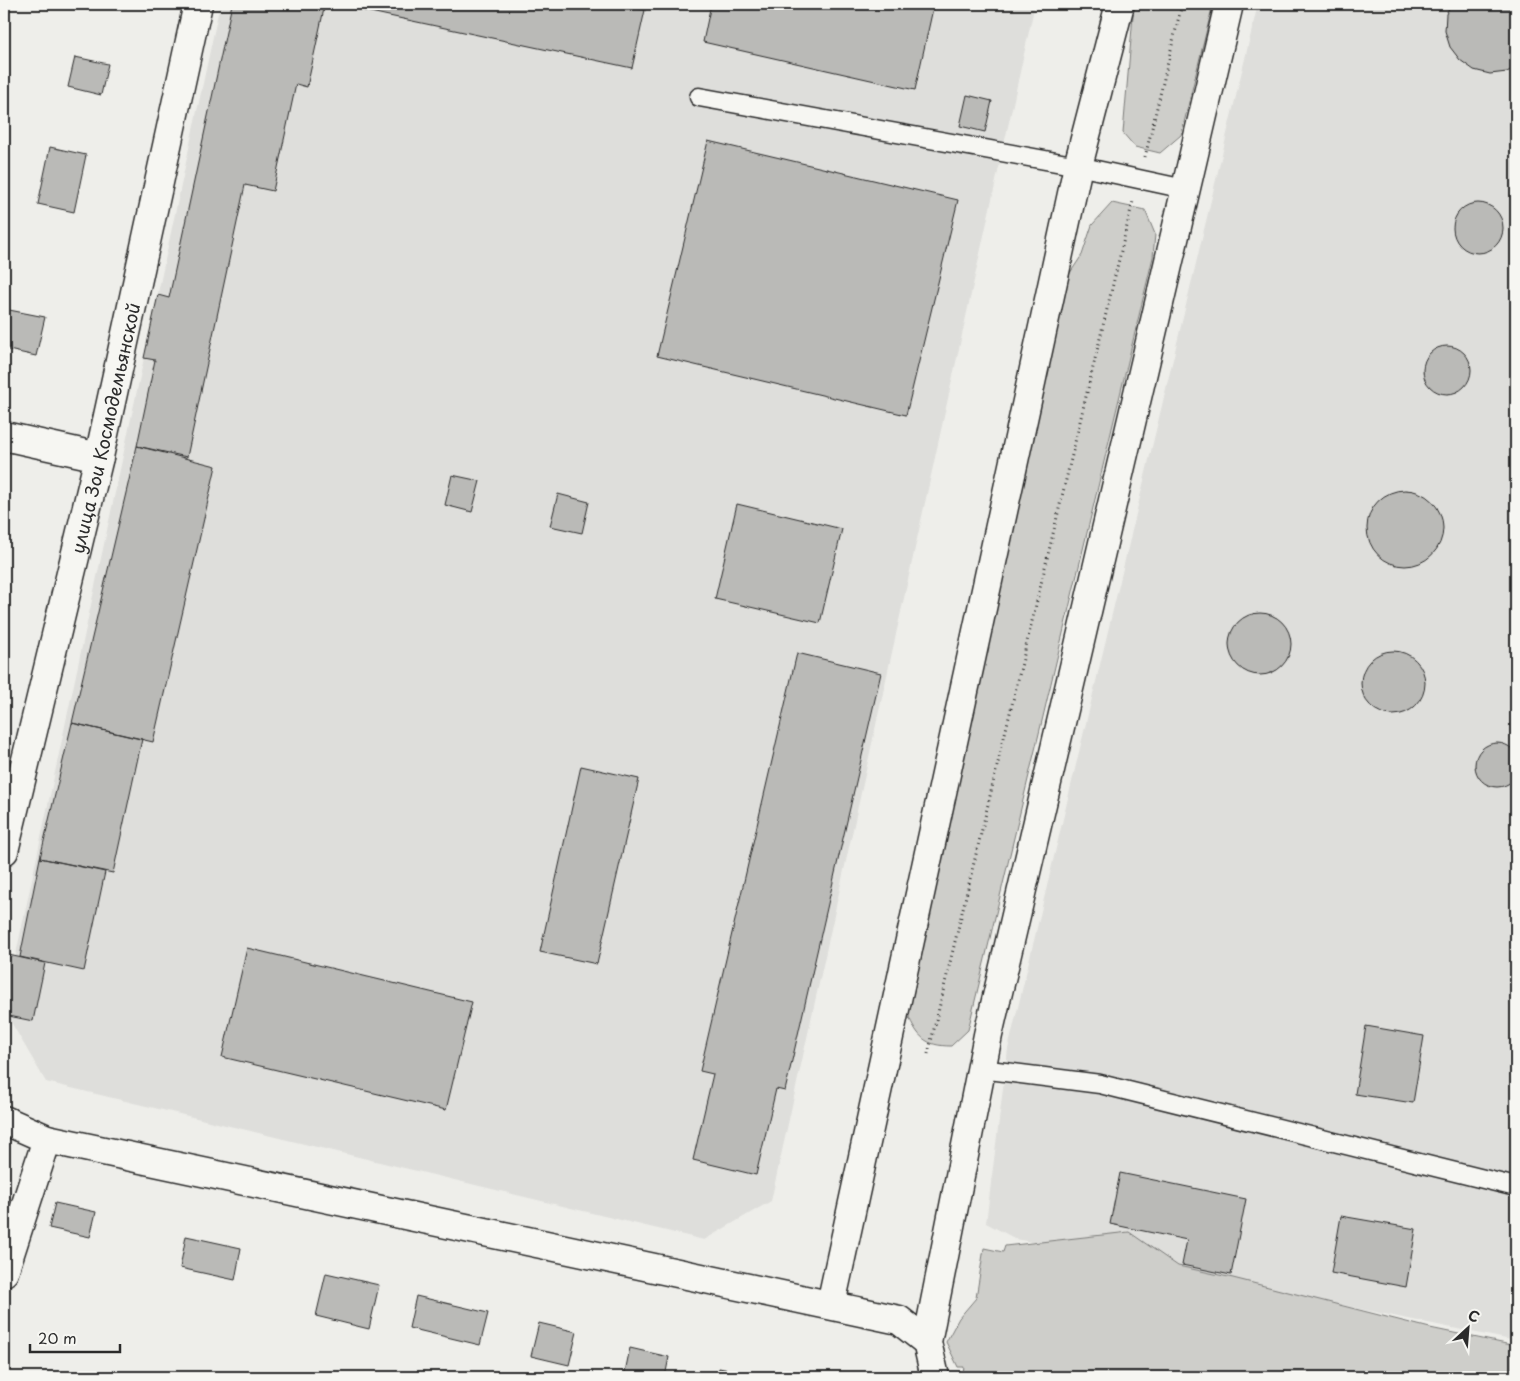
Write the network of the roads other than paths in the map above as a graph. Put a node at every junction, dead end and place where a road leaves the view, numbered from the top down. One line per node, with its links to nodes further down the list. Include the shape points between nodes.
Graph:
1 (198, 4): 8 (street, улица Зои Космодемьянской)
2 (1120, 4): 5 (street)
3 (1229, 4): 6 (street)
4 (698, 97): 5 (lane)
5 (1078, 166): 6 (lane); 15 (street)
6 (1185, 189): 10 (street)
7 (4, 436): 8 (street)
8 (99, 457): 9 (street, улица Зои Космодемьянской)
9 (4, 851)
10 (981, 1069): 13 (lane, via 1100,1084); 16 (street)
11 (4, 1120): 12 (street)
12 (47, 1139): 14 (street); 15 (street)
13 (1516, 1187)
14 (4, 1272)
15 (831, 1304): 16 (street, via 899,1320)
16 (927, 1342): 17 (street)
17 (940, 1376)

